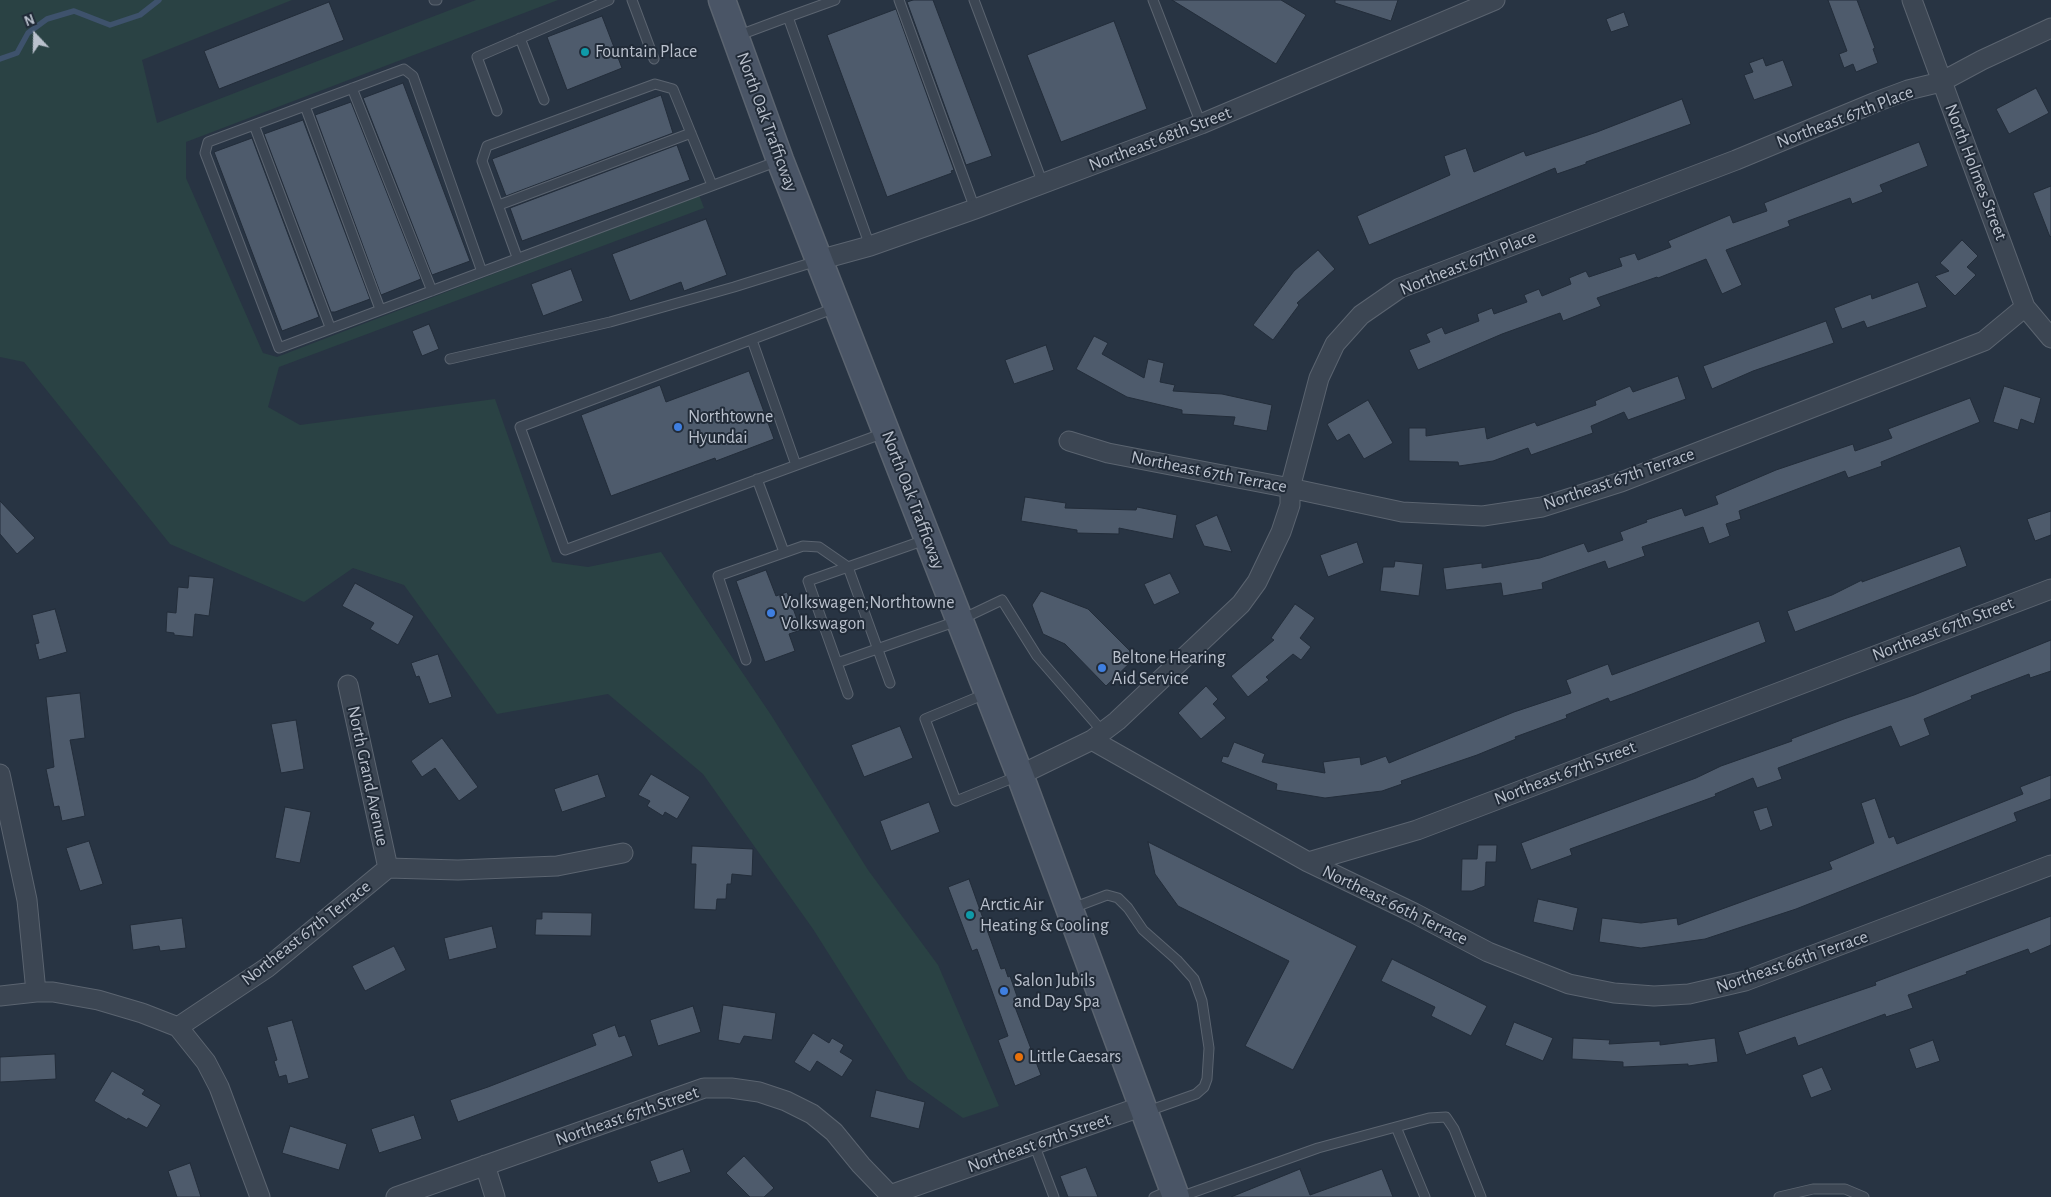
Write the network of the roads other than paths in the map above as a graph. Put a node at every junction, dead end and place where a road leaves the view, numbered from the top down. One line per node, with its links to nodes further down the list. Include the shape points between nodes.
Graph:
1 (609, 0): 13 (lane)
2 (632, 0): 14 (lane)
3 (722, 0): 12 (main road, North Oak Trafficway)
4 (834, 0): 10 (lane)
5 (898, 0): 27 (lane)
6 (974, 0): 24 (lane)
7 (1153, 0): 20 (lane)
8 (1494, 0): 20 (street, Northeast 68th Street)
9 (1912, 0): 15 (street, North Holmes Street)
10 (788, 17): 12 (lane); 28 (lane)
11 (2051, 28): 15 (street, Northeast 67th Place)
12 (736, 37): 23 (main road, North Oak Trafficway)
13 (520, 38): 17 (lane); 19 (lane, via 477,57)
14 (654, 59)
15 (1941, 82): 34 (street, North Holmes Street); 44 (street, Northeast 67th Place, via 1876,102 1736,160 1400,288 1361,315 1336,344 1319,378)
16 (352, 88): 18 (lane); 31 (lane, via 404,69 414,76); 32 (lane)
17 (544, 100)
18 (305, 106): 21 (lane); 35 (lane)
19 (497, 111)
20 (1201, 124): 24 (street, Northeast 68th Street)
21 (254, 125): 36 (lane); 36 (lane, via 208,142 205,153 208,163 279,348)
22 (691, 133): 25 (lane); 26 (lane); 26 (lane, via 673,89 655,84 487,146 482,161)
23 (780, 160): 25 (lane); 30 (main road, North Oak Trafficway)
24 (1043, 184): 27 (street, Northeast 68th Street)
25 (712, 185): 29 (lane)
26 (499, 205): 29 (lane)
27 (975, 209): 28 (street, Northeast 68th Street)
28 (870, 246): 30 (street, Northeast 68th Street)
29 (517, 258): 31 (lane)
30 (820, 260): 33 (main road, North Oak Trafficway); 39 (lane, via 610,322)
31 (482, 272): 32 (lane)
32 (432, 291): 35 (lane)
33 (838, 307): 38 (lane); 40 (main road, North Oak Trafficway)
34 (2025, 307): 37 (street, North Holmes Street); 44 (street, Northeast 67th Terrace, via 1984,341 1621,482 1542,507 1483,516 1443,516 1402,512)
35 (380, 309): 36 (lane)
36 (330, 327)
37 (2051, 338)
38 (752, 340): 42 (lane); 43 (lane, via 520,427 565,550)
39 (450, 358)
40 (886, 432): 42 (lane); 45 (main road, North Oak Trafficway)
41 (1068, 442): 44 (street, Northeast 67th Terrace, via 1108,453)
42 (796, 465): 43 (lane)
43 (757, 479): 46 (lane)
44 (1290, 488): 57 (street, Northeast 67th Place, via 1290,505 1281,532 1257,582 1241,604)
45 (928, 539): 47 (lane); 49 (main road, North Oak Trafficway)
46 (784, 552): 47 (lane, via 803,546 819,547); 51 (lane, via 718,576)
47 (848, 567): 50 (lane); 52 (lane, via 808,581)
48 (2051, 589): 61 (street, Northeast 67th Street, via 1417,830)
49 (960, 620): 50 (lane); 55 (main road, North Oak Trafficway); 57 (lane, via 1002,600 1037,656)
50 (877, 649): 52 (lane); 53 (lane)
51 (746, 660)
52 (837, 663): 56 (lane)
53 (890, 684)
54 (348, 685): 63 (street, North Grand Avenue)
55 (988, 693): 59 (main road, North Oak Trafficway); 59 (lane, via 926,719 956,801)
56 (848, 694)
57 (1097, 736): 59 (street, Northeast 67th Place); 61 (street)
58 (0, 774): 65 (street, via 27,900)
59 (1020, 775): 64 (main road, North Oak Trafficway)
60 (623, 853): 63 (street, Northeast 67th Terrace, via 557,866 458,870)
61 (1308, 862): 62 (street, Northeast 66th Terrace, via 1488,952 1569,984 1614,993 1654,996 1689,994 1752,979)
62 (2051, 865)
63 (388, 868): 67 (street, Northeast 67th Terrace, via 268,967)
64 (1070, 909): 68 (main road, North Oak Trafficway); 68 (lane, via 1107,895 1118,898 1143,930 1194,979 1202,1001 1209,1048 1204,1087 1196,1094)
65 (36, 992): 66 (street); 67 (street, via 98,1000)
66 (0, 996)
67 (178, 1027): 74 (street, via 206,1062 219,1087)
68 (1144, 1109): 70 (street, Northeast 67th Street); 72 (main road, North Oak Trafficway)
69 (1396, 1127): 72 (lane); 78 (lane); 79 (lane, via 1446,1117 1454,1129)
70 (1034, 1144): 73 (street, Northeast 67th Street); 77 (lane)
71 (485, 1165): 73 (street, Northeast 67th Street, via 704,1088 731,1088 759,1092 812,1114 834,1132); 75 (street, Northeast 67th Street); 76 (street)
72 (1171, 1195)
73 (890, 1196)
74 (260, 1197)
75 (396, 1197)
76 (495, 1197)
77 (1054, 1197)
78 (1426, 1197)
79 (1481, 1197)
80 (1779, 1197): 81 (lane, via 1821,1188 1845,1189)
81 (1864, 1197)

